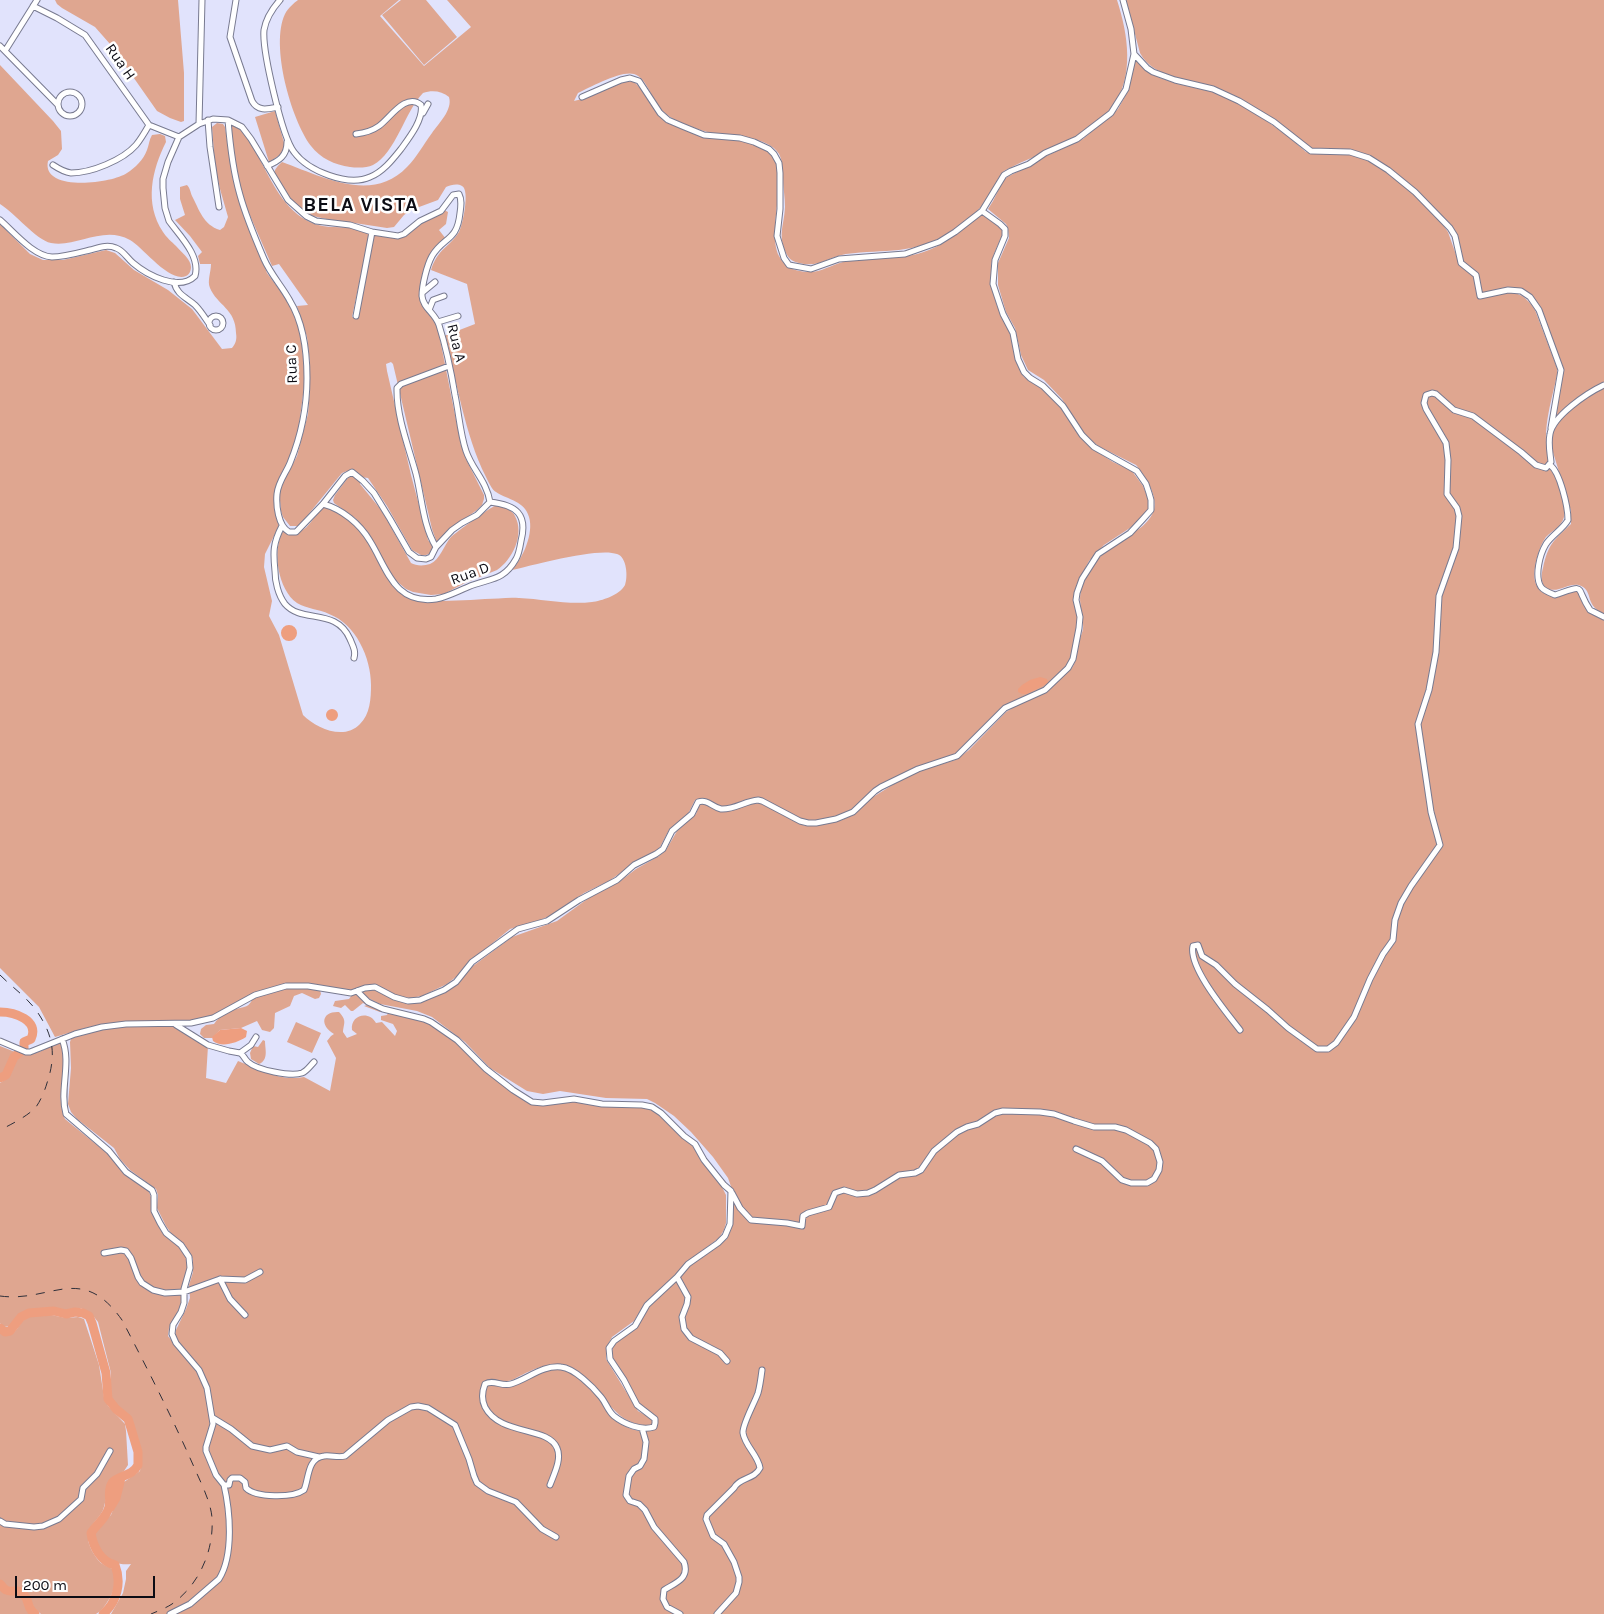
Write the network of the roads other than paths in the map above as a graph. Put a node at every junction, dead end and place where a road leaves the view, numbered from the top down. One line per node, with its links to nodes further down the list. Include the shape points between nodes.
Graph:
1 (37, 0): 6 (street)
2 (202, 0): 17 (street)
3 (236, 0): 13 (street, via 231,42 252,101 262,109)
4 (280, 0): 13 (street, via 264,29)
5 (1123, 0): 9 (street)
6 (34, 6): 8 (street); 18 (street, Rua H, via 85,35)
7 (0, 46): 8 (street)
8 (4, 51): 12 (street)
9 (1134, 54): 25 (street, via 1126,89 1111,113 1077,139 1004,175); 39 (street, via 1153,72 1239,100 1311,151 1340,150 1368,158 1415,192 1455,236 1462,263 1476,275 1480,296 1508,290 1521,291 1539,310 1561,370)
10 (582, 97): 25 (street, via 621,80 634,79 668,120 704,135 740,138 769,148 779,164 780,173 779,246 789,265 795,267 811,269 839,260 905,254 924,249 955,232)
11 (428, 104): 14 (street)
12 (58, 105): 12 (street, via 60,97 70,92 78,95 82,103 78,112 71,115 62,112)
13 (278, 107): 19 (street)
14 (421, 116): 19 (street, via 390,162 378,173 360,180 334,177 312,167 295,153); 20 (street, via 420,105 407,102 380,125)
15 (208, 120): 16 (street); 17 (street); 24 (street)
16 (228, 120): 23 (street, via 242,127); 43 (street, Rua C, via 244,210 271,272 298,314 304,339 307,377 302,423 276,494)
17 (199, 124): 21 (street)
18 (149, 125): 21 (street); 22 (street, via 136,146 100,167 72,173)
19 (285, 132): 23 (street, via 285,154)
20 (356, 134)
21 (179, 137): 28 (street, via 165,170 163,195 169,221 192,256 196,272 190,280)
22 (53, 165)
23 (267, 166): 27 (street, via 288,200 306,216 316,221 357,226)
24 (219, 207)
25 (982, 210): 47 (street, via 1005,229 993,268 993,284 1002,314 1013,333 1024,372 1063,406 1094,447 1137,471 1151,500 1151,510 1130,532 1098,554 1082,579 1076,600 1079,628 1068,668 1045,690 1005,708 957,756 918,769 881,787 843,817 808,823 758,800 725,809 702,800 672,831 663,849 548,920 508,935 472,962 459,979 444,990 414,1001 394,997 376,987)
26 (0, 220): 28 (street, via 31,249 43,255 58,256 113,247 121,250 141,269)
27 (372, 232): 30 (street, via 402,236 420,221 441,211 453,194 459,194 462,200 457,230 433,255); 33 (street)
28 (174, 282): 36 (street, via 180,295 197,307)
29 (436, 282): 30 (street)
30 (422, 295): 32 (street, Rua A)
31 (444, 296): 32 (street, via 433,300)
32 (429, 310): 35 (street, Rua A)
33 (356, 316)
34 (458, 316): 35 (street)
35 (438, 322): 37 (street, Rua A)
36 (210, 325)
37 (449, 366): 41 (street, Rua A, via 466,452 487,487); 44 (street, via 402,384 397,391 430,534)
38 (1604, 385): 39 (street, via 1573,405 1553,425)
39 (1550, 433): 40 (street)
40 (1550, 465): 45 (street, via 1558,475 1568,517 1546,544 1540,561 1540,586 1555,594 1578,588 1590,610); 49 (street, via 1546,468 1536,465 1472,416 1450,408 1436,394 1429,393 1425,398 1426,409 1446,443 1446,494 1459,516 1456,548 1439,596 1436,652 1429,690 1418,724 1430,812 1440,846 1401,903 1393,940 1370,979 1354,1017 1328,1050 1317,1049 1288,1028 1202,956 1198,945 1192,946 1196,966)
41 (490, 502): 42 (street, Rua D, via 514,508 522,520 519,553 510,569 503,576 443,597 427,599 412,596 399,588 356,524 341,511); 44 (street, via 477,515 452,530)
42 (323, 504): 43 (street, via 296,532 289,532); 44 (street, via 345,476 356,473 382,505 413,556 426,559)
43 (282, 526): 46 (street, via 276,537 274,557 276,582 285,604 340,626 349,636)
44 (436, 547)
45 (1604, 617)
46 (354, 658)
47 (357, 991): 48 (street, via 286,986 255,995 213,1018); 56 (street, via 382,1009 431,1022 458,1040 486,1069 532,1102 574,1099 615,1106 647,1105 656,1109 695,1144 704,1160)
48 (171, 1024): 51 (street, via 115,1025); 53 (street, via 208,1045)
49 (1240, 1030)
50 (256, 1037): 53 (street)
51 (62, 1039): 52 (street, via 26,1052); 61 (street, via 66,1056 66,1114 109,1151 126,1172 152,1190 154,1211 160,1223 189,1257 191,1265)
52 (2, 1042)
53 (240, 1053): 54 (street, via 254,1065 285,1074 305,1072)
54 (314, 1062)
55 (1076, 1149): 56 (street, via 1102,1161 1122,1180 1131,1183 1147,1183 1159,1170 1156,1149 1126,1130 1094,1127 1054,1114 1003,1111 957,1132 915,1173 899,1175 868,1193 844,1190 835,1193 830,1206 803,1216 802,1226 751,1220)
56 (731, 1191): 59 (street, via 727,1234 694,1259)
57 (104, 1253): 61 (street, via 126,1251 142,1283 159,1292)
58 (260, 1272): 60 (street, via 244,1280)
59 (677, 1277): 63 (street, via 688,1297 682,1317 684,1329 691,1338 720,1353); 66 (street, via 647,1305 635,1326 609,1348 610,1359 637,1405 655,1419 654,1427)
60 (220, 1280): 61 (street); 62 (street, via 230,1299)
61 (184, 1292): 65 (street, via 184,1303 172,1334 176,1344 204,1379)
62 (245, 1315)
63 (727, 1361)
64 (762, 1370): 75 (street, via 744,1433 760,1468 755,1475 736,1484 706,1519 713,1536 724,1544 739,1577 733,1597)
65 (213, 1418): 68 (street, via 252,1446 270,1450 287,1446); 69 (street, via 206,1450 216,1475)
66 (642, 1428): 70 (street, via 614,1416 600,1395 567,1368 544,1370 510,1384 487,1383 482,1397 491,1414 506,1424 550,1439 557,1448 558,1461); 74 (street, via 646,1442 644,1459 632,1470 626,1495 645,1510 654,1527 684,1562 683,1577 664,1590 663,1595 667,1607)
67 (110, 1450): 71 (street, via 97,1474 83,1488 81,1499 59,1519 34,1527)
68 (319, 1457): 69 (street, via 307,1473 304,1490 297,1494 274,1496 251,1492 240,1478 230,1479 229,1485); 72 (street, via 345,1456 381,1424 406,1409 428,1408 455,1424 478,1483 488,1491 516,1502 542,1529)
69 (224, 1485): 73 (street, via 230,1527 222,1575 190,1604)
70 (550, 1485)
71 (0, 1521)
72 (556, 1538)
73 (170, 1614)
74 (680, 1614)
75 (717, 1614)

